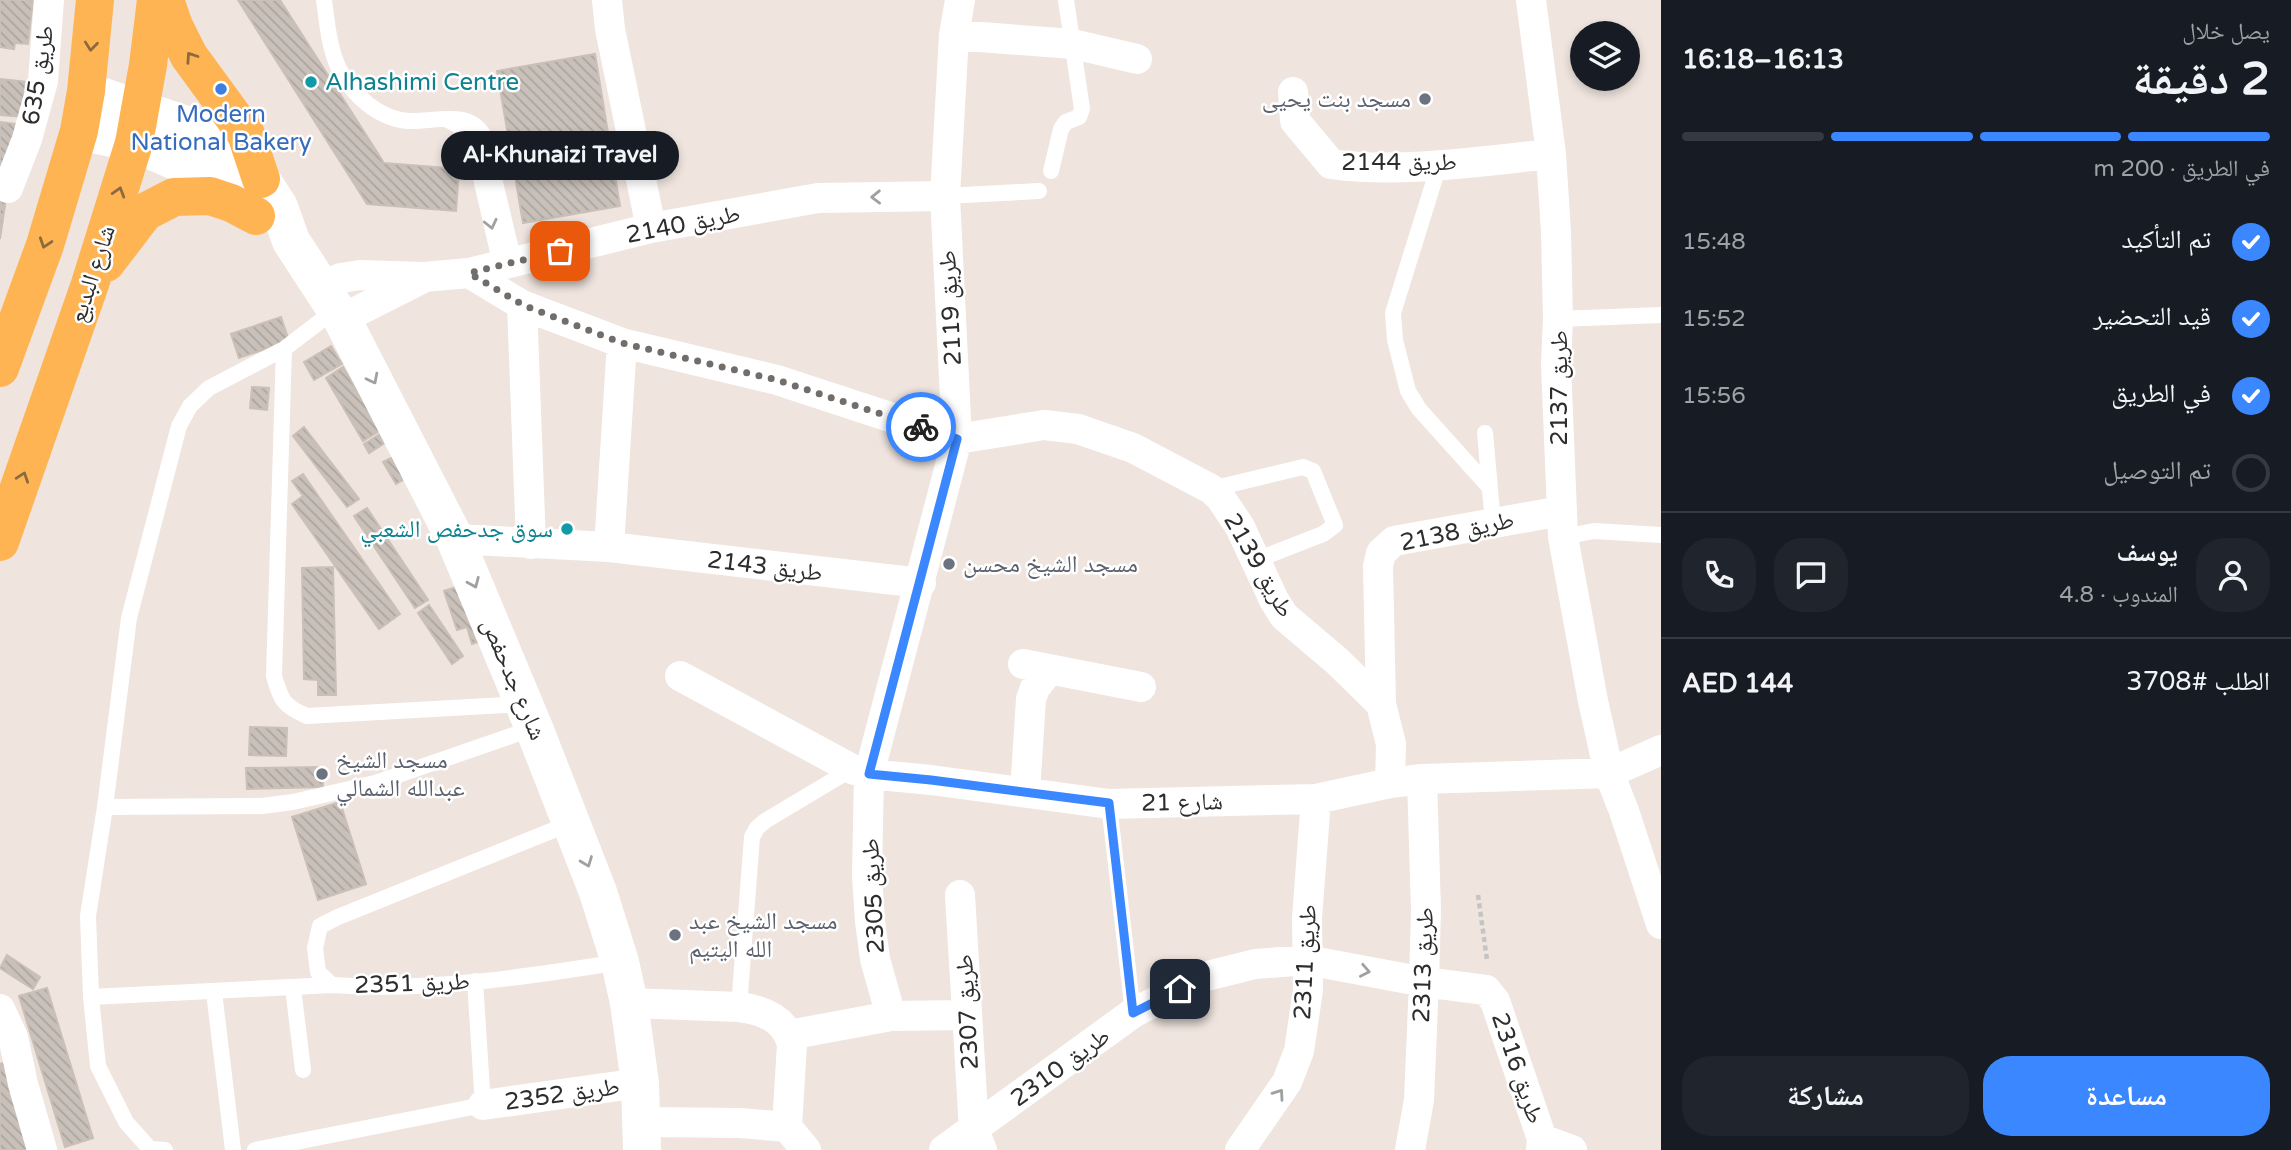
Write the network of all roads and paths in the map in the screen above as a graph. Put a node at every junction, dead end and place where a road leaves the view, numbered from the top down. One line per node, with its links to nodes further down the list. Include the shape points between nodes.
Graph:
1 (49, 0): 20 (street, طريق 635, via 43,81)
2 (95, 0): 13 (main road, one-way to 13)
3 (156, 0): 15 (main road, شارع البديع)
4 (165, 0): 23 (main road, one-way to 4, via 246,134 189,56)
5 (324, 0): 25 (lane, via 339,68 361,99 380,114 408,121 448,120 459,126 473,145)
6 (607, 0): 24 (street)
7 (960, 0): 10 (street, طريق 2119)
8 (1066, 0): 11 (lane)
9 (1531, 0): 17 (street, طريق 2137)
10 (954, 35): 11 (street); 22 (street, طريق 2119)
11 (1073, 44): 12 (street); 19 (lane, via 1082,109 1079,117 1061,129)
12 (1137, 60)
13 (86, 92): 15 (street, شارع جدحفص); 16 (main road)
14 (1293, 92): 18 (street, طريق 2144, via 1295,121 1331,163)
15 (137, 126): 16 (street, شارع جدحفص); 23 (street, شارع جدحفص, via 212,179); 27 (main road, شارع البديع, one-way to 15)
16 (79, 131): 34 (main road, one-way to 34, via 45,245)
17 (1551, 154): 18 (street, طريق 2144); 31 (street, طريق 2137)
18 (1438, 165): 37 (lane, via 1392,313 1395,340 1408,391 1419,409)
19 (1051, 172)
20 (8, 188)
21 (1039, 191): 22 (lane)
22 (945, 196): 24 (street, طريق 2140, one-way to 24, via 817,198); 36 (street, طريق 2119)
23 (258, 197): 27 (main road, via 231,203 210,196 174,197 145,212); 28 (street, شارع جدحفص)
24 (651, 228): 25 (street, طريق 2140)
25 (508, 264): 26 (street, طريق 2140)
26 (469, 273): 28 (street, طريق 2140, via 424,277); 29 (street)
27 (90, 284): 43 (main road, شارع البديع, one-way to 27)
28 (332, 305): 33 (lane); 42 (street, شارع جدحفص, one-way to 42)
29 (523, 305): 32 (street, طريق 2139); 44 (street)
30 (1661, 315): 31 (lane)
31 (1558, 319): 40 (street, طريق 2137)
32 (622, 343): 36 (street, طريق 2139, via 777,380); 45 (street)
33 (284, 349): 51 (lane, via 274,676 279,696 290,709 307,716); 60 (lane, via 209,387 179,426 129,618)
34 (0, 369)
35 (1485, 433): 37 (lane)
36 (957, 439): 38 (street, طريق 2139, via 1044,425 1078,429 1133,448); 47 (street, طريق 2119)
37 (1490, 488): 39 (lane)
38 (1210, 489): 46 (street, طريق 2139, via 1240,527); 46 (lane, via 1303,467 1313,471 1335,525)
39 (1493, 523): 40 (street, طريق 2138); 50 (street, طريق 2138, via 1394,541 1381,553)
40 (1562, 524): 41 (lane); 54 (street, طريق 2137)
41 (1661, 536)
42 (455, 539): 44 (street, طريق 2143); 51 (street, شارع جدحفص, one-way to 51)
43 (0, 542)
44 (531, 544): 45 (street, طريق 2143)
45 (609, 547): 47 (street, طريق 2143)
46 (1256, 561): 50 (street, طريق 2139, via 1284,616)
47 (921, 583): 53 (street, طريق 2119)
48 (680, 676): 53 (street, شارع 21)
49 (1141, 687): 57 (street, via 1037,666 1042,678 1031,699)
50 (1381, 704): 56 (street, via 1391,744)
51 (529, 716): 60 (lane, via 375,783 293,802); 61 (street, شارع جدحفص)
52 (1661, 750): 54 (street, شارع 21)
53 (861, 771): 57 (street, شارع 21); 75 (lane, via 765,821 752,837); 79 (street, طريق 2305, via 870,921)
54 (1609, 773): 55 (street, شارع 21); 64 (street, طريق 2137)
55 (1422, 779): 56 (street, شارع 21); 68 (street, طريق 2313)
56 (1390, 783): 58 (street, شارع 21)
57 (1025, 792): 59 (street, شارع 21)
58 (1316, 799): 59 (street, شارع 21); 65 (street, طريق 2311)
59 (1109, 803): 77 (lane)
60 (105, 807): 73 (lane, via 88,916)
61 (572, 822): 66 (street, شارع جدحفص, one-way to 66); 69 (lane, طريق 2351, via 320,926 315,948 318,972)
62 (961, 895): 78 (street, طريق 2307)
63 (1478, 895): 72 (path)
64 (1660, 918)
65 (1307, 960): 68 (street, طريق 2310, one-way to 68); 77 (street, طريق 2310, via 1255,964 1203,977); 95 (street, طريق 2311, one-way to 65, via 1287,1082 1299,1051 1308,990)
66 (620, 962): 67 (lane, طريق 2351); 74 (street, شارع جدحفص)
67 (475, 981): 69 (lane, طريق 2351, via 386,987); 83 (lane, طريق 2352)
68 (1424, 982): 72 (street, طريق 2316, via 1486,990); 96 (street, طريق 2313, via 1419,1100)
69 (332, 985): 70 (lane)
70 (293, 988): 71 (lane); 81 (lane)
71 (214, 992): 73 (lane); 91 (lane)
72 (1493, 996): 87 (street, طريق 2316)
73 (91, 998): 90 (lane, via 98,1066 126,1122 150,1149)
74 (629, 1003): 75 (street); 82 (street, شارع جدحفص)
75 (739, 1007): 80 (street, via 773,1017)
76 (0, 1009): 89 (street, via 13,1037)
77 (1133, 1013): 86 (street, طريق 2310)
78 (966, 1015): 79 (street); 86 (street, طريق 2307)
79 (891, 1016): 80 (street)
80 (789, 1035): 84 (street)
81 (303, 1070)
82 (640, 1083): 83 (street, طريق 2352); 85 (street, شارع جدحفص)
83 (484, 1105): 88 (lane)
84 (787, 1127): 85 (street, via 740,1123); 93 (street)
85 (642, 1136)
86 (978, 1140): 94 (street, طريق 2310)
87 (1542, 1144): 97 (street, طريق 2316)
88 (298, 1145): 92 (lane)
89 (42, 1150)
90 (165, 1150)
91 (233, 1150)
92 (255, 1150)
93 (806, 1150)
94 (944, 1150)
95 (1240, 1150)
96 (1410, 1150)
97 (1572, 1150)

